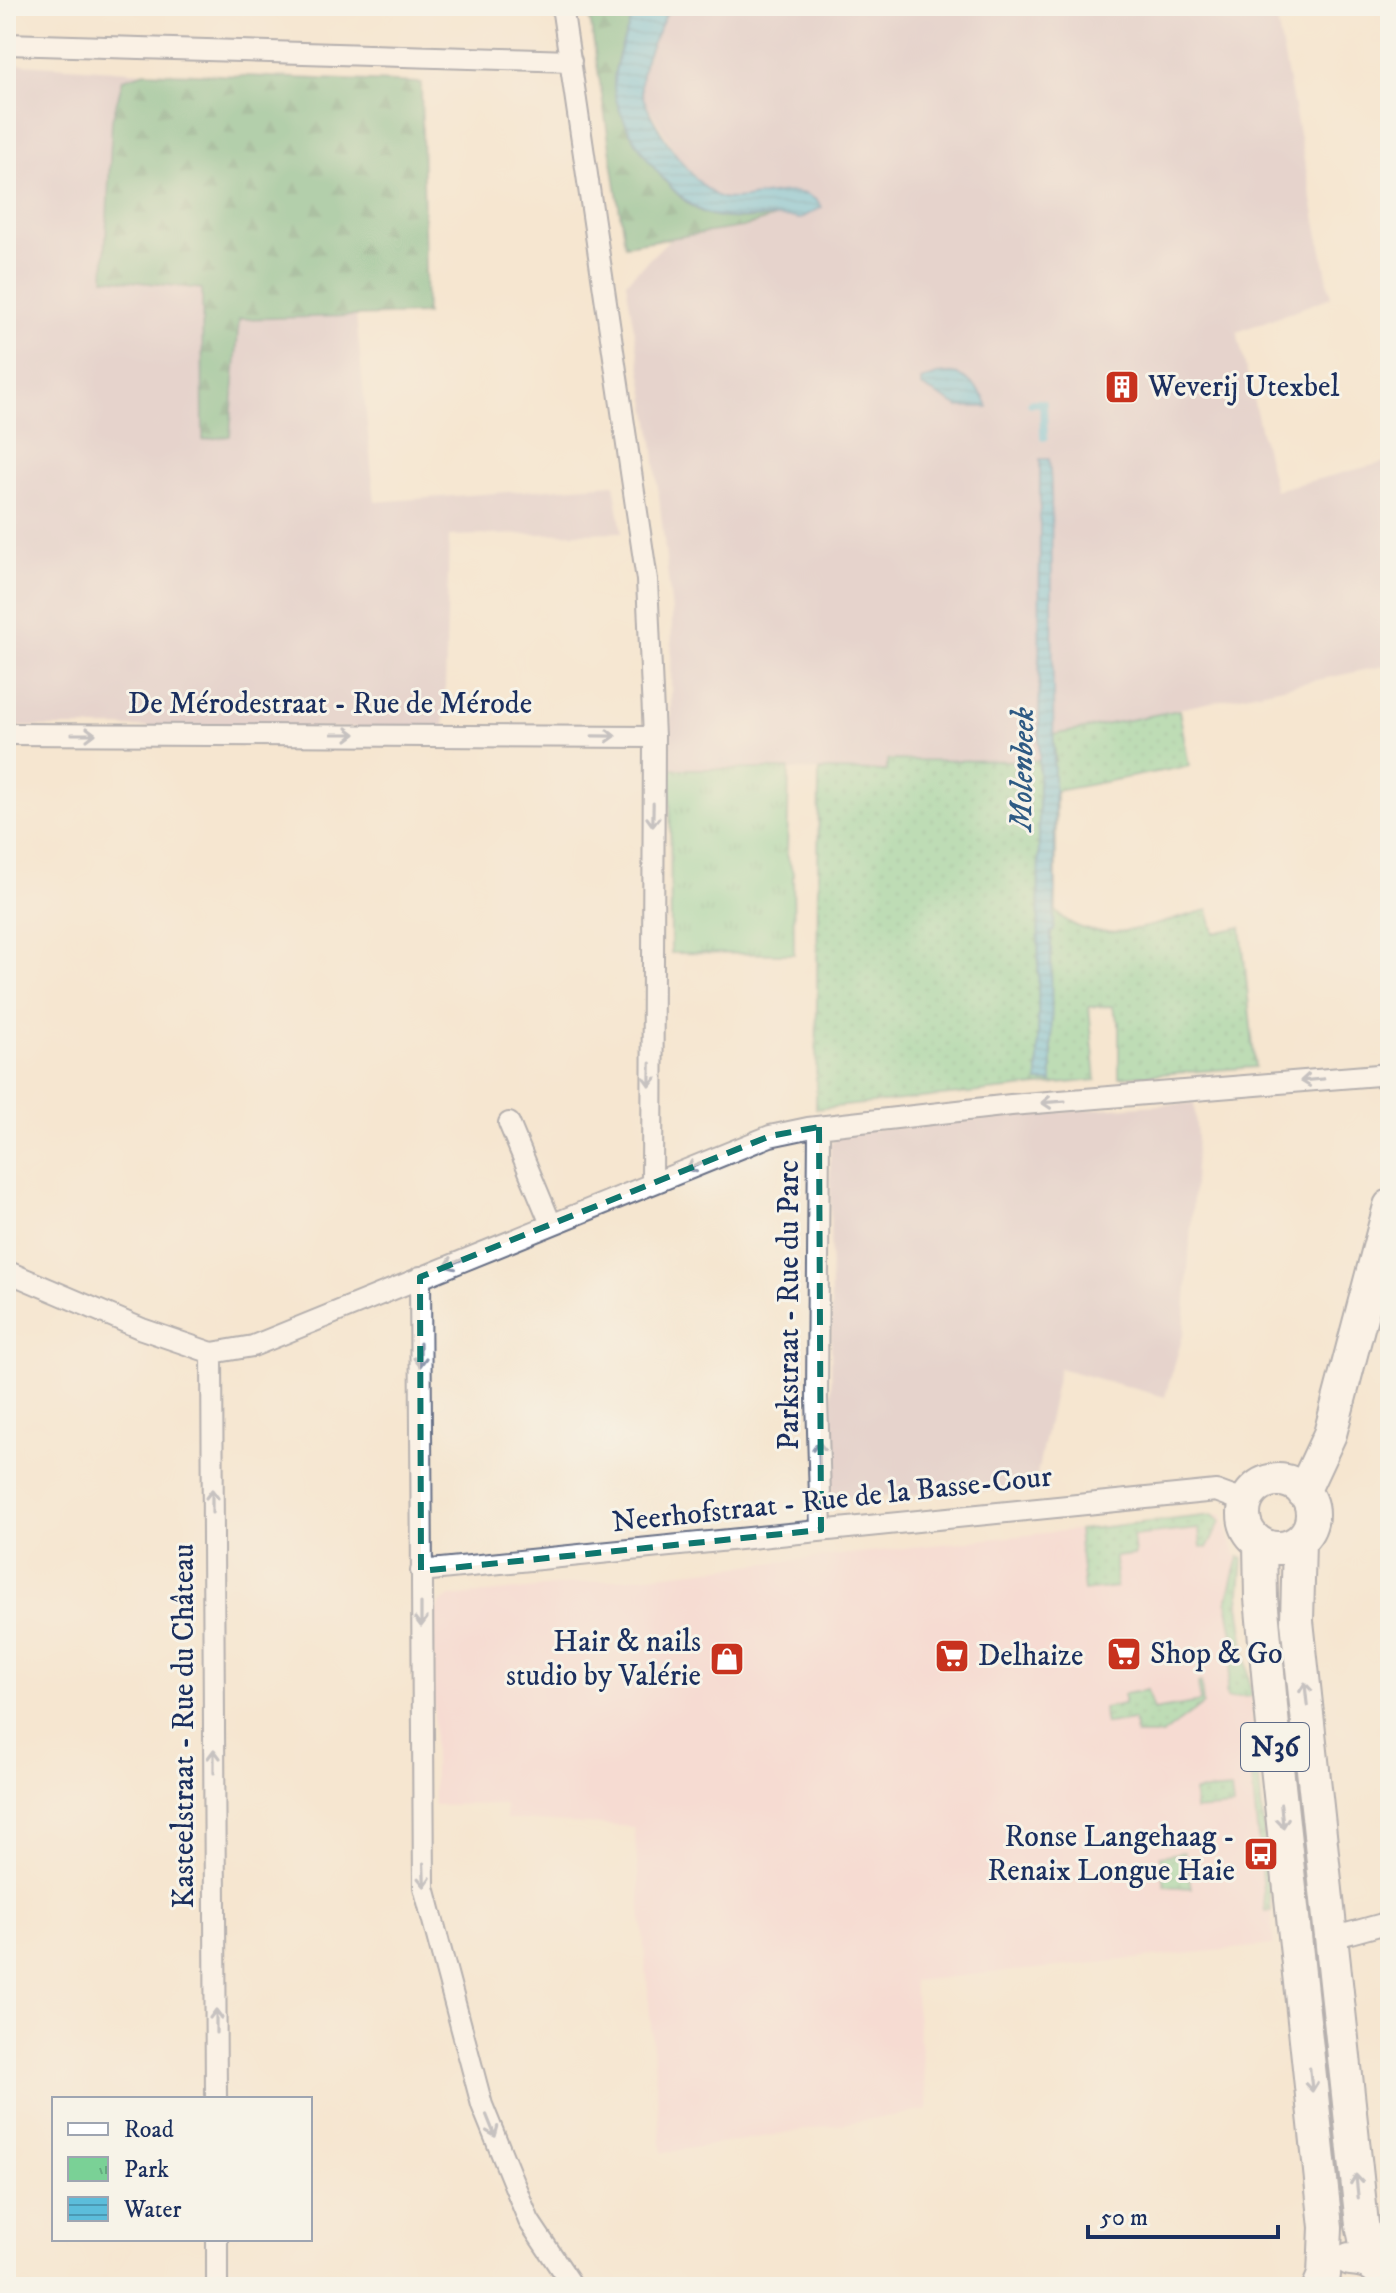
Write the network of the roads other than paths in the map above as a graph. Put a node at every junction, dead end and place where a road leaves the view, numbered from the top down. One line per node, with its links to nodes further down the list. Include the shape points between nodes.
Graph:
1 (562, 6): 3 (street)
2 (6, 44): 3 (street)
3 (571, 61): 5 (street, via 647,580)
4 (6, 734): 5 (street, De Mérodestraat - Rue de Mérode, one-way to 5)
5 (654, 737): 9 (street, one-way to 9)
6 (1390, 1074): 8 (street, one-way to 8, via 1011,1105)
7 (509, 1123): 11 (street)
8 (819, 1127): 9 (street, one-way to 9, via 770,1136); 17 (street, Parkstraat - Rue du Parc, one-way to 8)
9 (652, 1183): 11 (street)
10 (1390, 1210): 15 (main road, N36, via 1330,1434)
11 (551, 1224): 13 (street, one-way to 13)
12 (6, 1271): 14 (street)
13 (420, 1277): 14 (street, via 253,1346); 20 (street, one-way to 20)
14 (212, 1353): 23 (street, Kasteelstraat - Rue du Château, one-way to 14)
15 (1303, 1492): 16 (main road, via 1271,1481); 18 (main road, N36, via 1311,1512)
16 (1246, 1502): 17 (street, Neerhofstraat - Rue de la Basse-Cour, via 1216,1491); 19 (main road, N36, via 1244,1521)
17 (821, 1530): 20 (street, Neerhofstraat - Rue de la Basse-Cour)
18 (1299, 1541): 19 (main road, via 1287,1547); 22 (main road, N36, one-way to 18, via 1297,1621)
19 (1260, 1543): 26 (main road, N36, one-way to 26, via 1262,1612 1326,2227)
20 (421, 1571): 28 (street, one-way to 28, via 424,1887 482,2105 529,2221)
21 (1390, 1922): 22 (street)
22 (1332, 1938): 25 (main road, N36, one-way to 22, via 1362,2224)
23 (216, 2097)
24 (217, 2241): 27 (street)
25 (1380, 2275): 26 (main road, via 1350,2259)
26 (1322, 2281)
27 (217, 2287)
28 (573, 2287)

